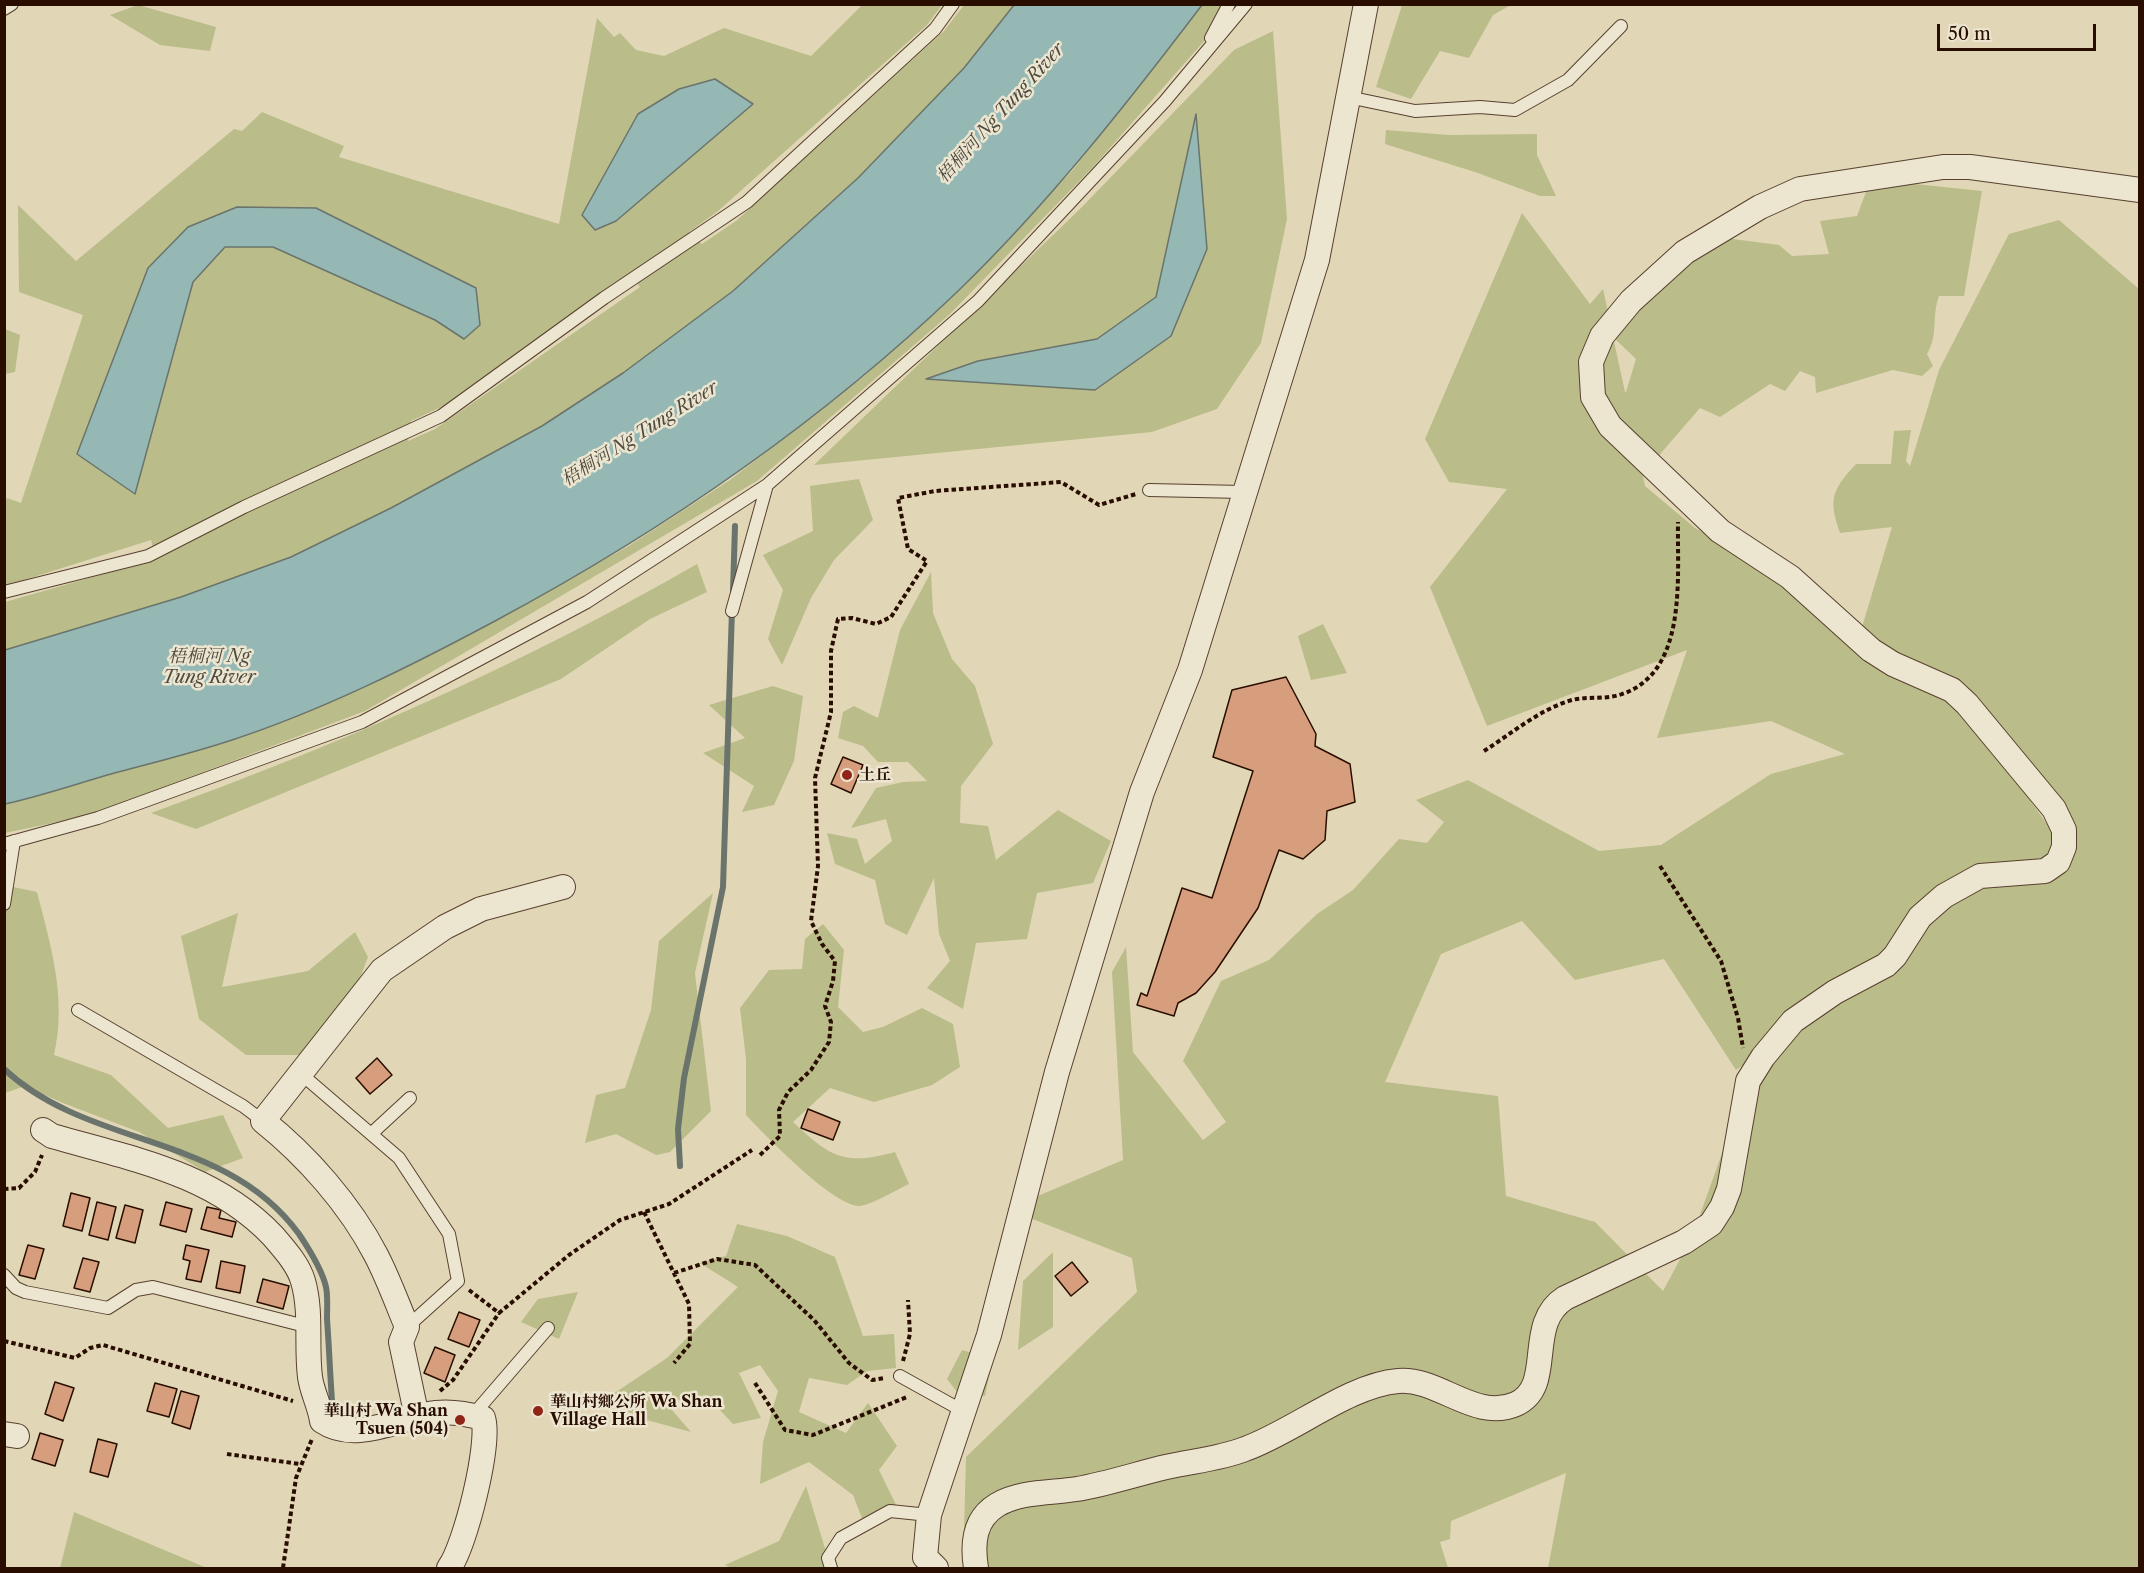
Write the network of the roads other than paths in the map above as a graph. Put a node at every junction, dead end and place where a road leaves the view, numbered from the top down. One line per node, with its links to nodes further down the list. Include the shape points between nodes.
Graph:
1 (12, 4): 6 (lane)
2 (953, 4): 14 (lane, via 934,29 747,202 604,298 441,416 148,556)
3 (1229, 4): 8 (lane)
4 (1246, 4): 8 (lane)
5 (1366, 4): 9 (street)
6 (4, 9)
7 (1621, 26): 9 (lane, via 1568,80 1515,110 1480,107 1415,111)
8 (1198, 62): 11 (lane, via 978,301)
9 (1348, 98): 13 (street, via 1317,260)
10 (2139, 190): 37 (street, via 1970,167 1800,189 1760,207 1686,252 1631,301 1602,336 1591,362 1593,397 1610,426 1720,531 1790,577 1871,650 1952,690 1967,704 2054,808 2064,830 2064,847 2058,861 2045,871 1980,876 1944,896 1920,916 1886,965 1835,992 1793,1021 1748,1081 1729,1189 1717,1216 1690,1239 1565,1298 1552,1308 1542,1329 1534,1383 1521,1401 1507,1407 1490,1407 1417,1382 1383,1383 1233,1453 1086,1487 1006,1500 978,1525)
11 (767, 485): 15 (lane); 16 (lane, via 587,602 362,722 98,818)
12 (1149, 490): 13 (lane)
13 (1243, 492): 31 (street, via 1190,670 1142,792 1057,1072 988,1335)
14 (4, 592)
15 (732, 611)
16 (9, 842): 18 (lane)
17 (563, 887): 20 (street, via 481,909 445,927 382,970)
18 (4, 904)
19 (78, 1010): 22 (lane)
20 (300, 1073): 22 (street); 24 (lane)
21 (410, 1098): 24 (lane)
22 (263, 1121): 27 (street, via 282,1136 339,1199 376,1254)
23 (47, 1133): 26 (street, via 176,1172 216,1190 259,1222 287,1252 303,1281)
24 (371, 1134): 27 (lane, via 399,1158 449,1234 458,1281)
25 (4, 1275): 26 (lane, via 25,1292 108,1308 136,1290 153,1287)
26 (309, 1327): 30 (street, via 310,1378 322,1421 333,1428 360,1431)
27 (407, 1327): 30 (street, via 401,1342)
28 (548, 1328): 32 (lane)
29 (900, 1376): 31 (lane)
30 (415, 1409): 32 (street)
31 (963, 1411): 33 (street)
32 (473, 1415): 34 (street, via 483,1418 486,1428 484,1454 459,1553)
33 (929, 1515): 35 (lane, via 890,1511 841,1538 828,1558); 36 (street, via 925,1557)
34 (449, 1569)
35 (831, 1569)
36 (936, 1569)
37 (976, 1569)

